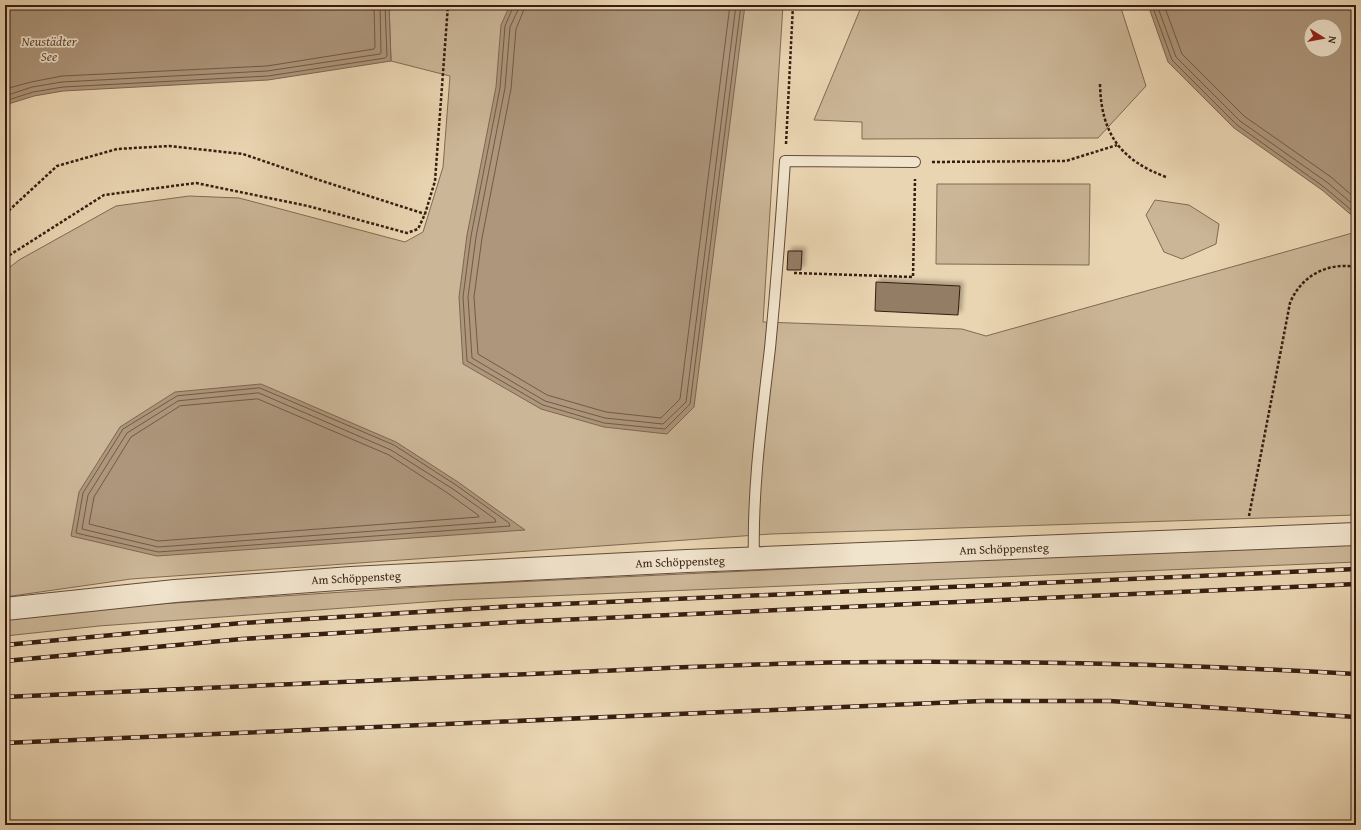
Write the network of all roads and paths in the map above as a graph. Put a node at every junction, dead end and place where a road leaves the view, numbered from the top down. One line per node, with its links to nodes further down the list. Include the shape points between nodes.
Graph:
1 (448, 5): 9 (path, via 435,181)
2 (793, 5): 5 (path)
3 (1100, 84): 4 (path, via 1103,116)
4 (1117, 145): 6 (path, via 1066,161); 7 (path, via 1140,166)
5 (785, 161): 6 (lane); 12 (lane)
6 (915, 162): 12 (path, via 913,277)
7 (1166, 177)
8 (5, 214): 9 (path, via 56,166 117,148 169,146 243,154)
9 (425, 214): 10 (path, via 418,229 407,233 308,206 196,183 104,195)
10 (5, 258)
11 (1356, 267): 13 (path, via 1336,266 1323,269 1311,275 1294,293)
12 (778, 273): 15 (lane, via 758,460 753,528)
13 (1248, 522)
14 (1356, 534): 15 (street, Am Schöppensteg)
15 (754, 560): 16 (street, Am Schöppensteg, via 351,578 175,591)
16 (5, 609)

